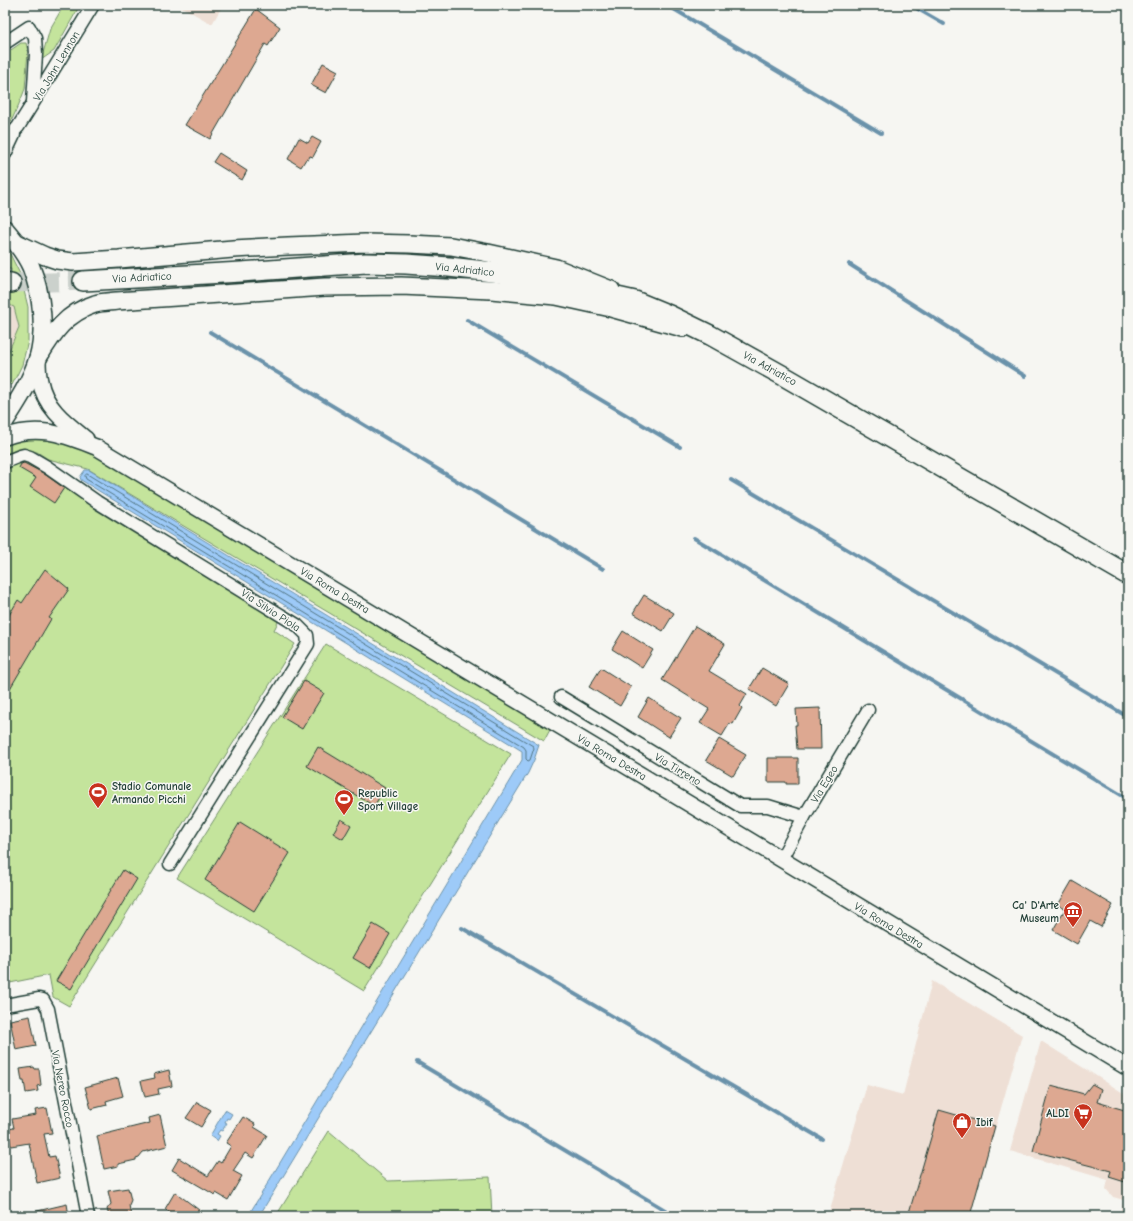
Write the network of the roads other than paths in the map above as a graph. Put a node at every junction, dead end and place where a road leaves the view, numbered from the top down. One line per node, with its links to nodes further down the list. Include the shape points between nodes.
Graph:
1 (93, 5): 3 (street, Via John Lennon)
2 (5, 43): 3 (street, via 29,27 36,38)
3 (33, 103): 4 (street, Via John Lennon)
4 (18, 127): 5 (street, Via John Lennon); 6 (street, Via John Lennon)
5 (5, 141)
6 (5, 154)
7 (9, 231): 9 (main road, via 45,256 73,262 288,246 365,243 451,246 556,268); 11 (main road, via 30,266 38,289 42,333)
8 (83, 281): 9 (main road, Via Adriatico, via 366,264 406,264 494,272)
9 (635, 300): 10 (main road, Via Adriatico)
10 (710, 335): 11 (main road, via 556,296 401,286 325,288 97,304 70,316 59,326); 16 (main road, Via Adriatico)
11 (38, 358): 12 (main road, via 26,386); 14 (street, Via Roma Destra, via 40,381 52,409)
12 (5, 421)
13 (5, 437): 14 (street, Via Roma Destra, via 15,433 54,433)
14 (96, 447): 20 (street, Via Roma Destra)
15 (5, 462): 21 (street, Via Silvio Piola, via 24,455 47,467 97,502 297,625 307,635 308,644)
16 (1128, 575)
17 (561, 697): 19 (street, Via Tirreno, via 740,806 768,806)
18 (868, 710): 19 (street, Via Egeo)
19 (804, 818): 20 (street, Via Egeo)
20 (781, 859): 23 (street, Via Roma Destra)
21 (170, 864)
22 (5, 1006): 24 (street, Via Nereo Rocco, via 39,999 43,1000 48,1009)
23 (1128, 1068)
24 (88, 1216)

